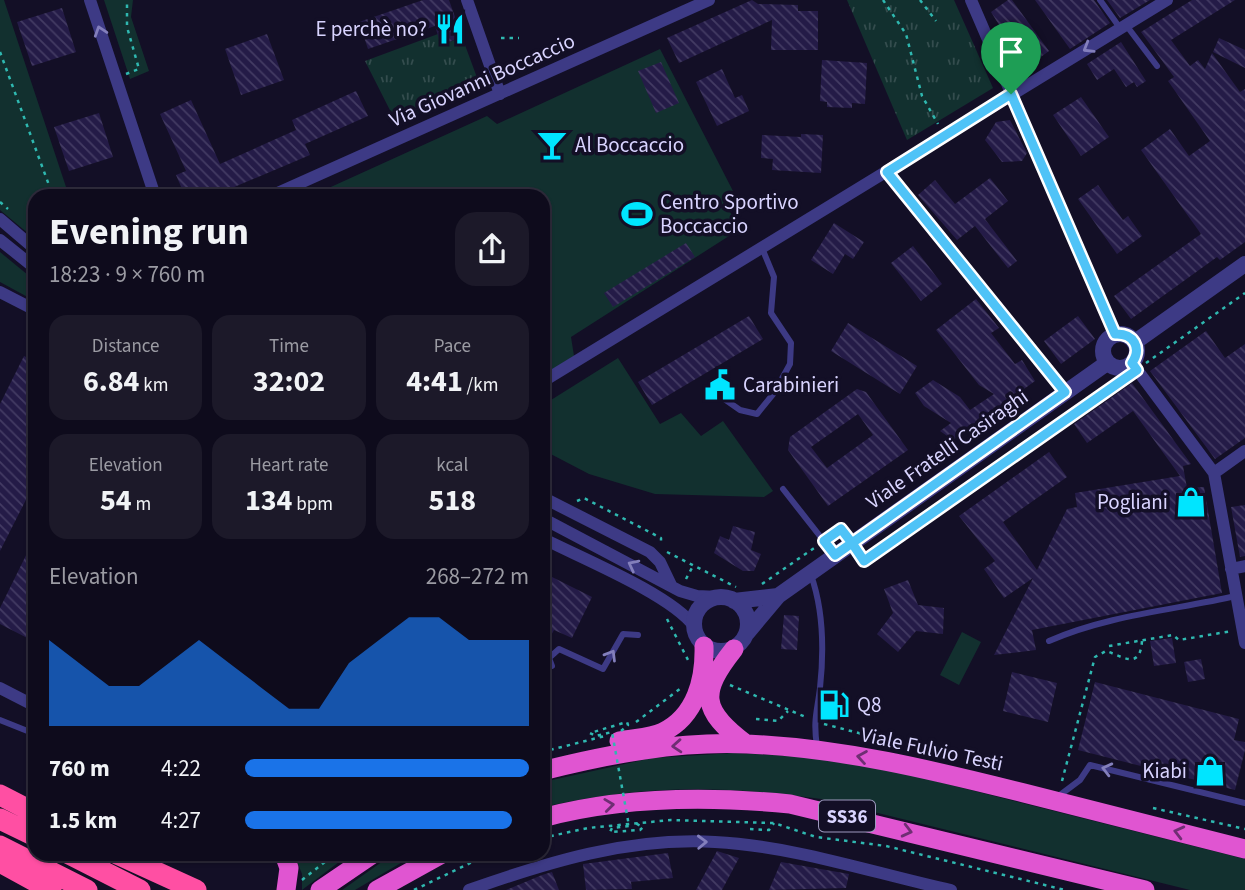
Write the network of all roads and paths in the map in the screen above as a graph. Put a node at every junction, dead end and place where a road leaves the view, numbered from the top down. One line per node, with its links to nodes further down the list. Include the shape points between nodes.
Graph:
1 (90, 0): 16 (street, one-way to 1)
2 (127, 0): 16 (path, via 127,27 139,69)
3 (467, 0): 17 (street)
4 (709, 0): 17 (street, Via Giovanni Boccaccio)
5 (883, 0): 19 (path, via 906,34 922,96)
6 (920, 0): 10 (path)
7 (971, 0): 18 (street)
8 (1100, 0): 11 (lane)
9 (1167, 0): 11 (street)
10 (936, 21)
11 (1123, 27): 15 (lane); 18 (street, one-way to 18)
12 (501, 38): 13 (path)
13 (519, 38)
14 (0, 52): 21 (path)
15 (1157, 66)
16 (116, 78): 22 (street)
17 (500, 93): 23 (street, Via Giovanni Boccaccio)
18 (1011, 94): 19 (street); 33 (street)
19 (945, 136): 20 (street)
20 (887, 172): 27 (street); 38 (street)
21 (50, 189)
22 (153, 189)
23 (287, 189)
24 (0, 219): 26 (street)
25 (0, 240): 28 (street)
26 (28, 242)
27 (762, 248): 37 (street); 39 (lane, via 774,277 771,313 791,343 790,364 757,414 740,410)
28 (28, 263)
29 (1245, 264): 34 (street)
30 (0, 292): 32 (street)
31 (1245, 293): 36 (path)
32 (28, 306)
33 (1115, 334): 34 (street, via 1127,335); 35 (street, via 1103,346)
34 (1135, 342): 36 (street)
35 (1107, 363): 36 (street, via 1118,368); 38 (street, Viale Fratelli Casiraghi)
36 (1134, 366): 41 (street); 48 (path, via 864,561)
37 (550, 377)
38 (1065, 392): 48 (street, Viale Fratelli Casiraghi)
39 (720, 396)
40 (1245, 451): 41 (street)
41 (1214, 473): 51 (street)
42 (783, 489): 46 (lane)
43 (550, 502): 53 (street, via 650,552)
44 (571, 503): 55 (path, via 583,498 661,538 662,549)
45 (550, 522): 53 (street, one-way to 45)
46 (824, 541): 48 (path, via 841,529); 49 (lane); 54 (path)
47 (550, 543): 59 (street, via 686,615)
48 (852, 543): 49 (street, Viale Fratelli Casiraghi)
49 (835, 555): 52 (street, Viale Fratelli Casiraghi)
50 (1245, 566): 51 (street)
51 (1231, 569): 57 (street)
52 (810, 573): 56 (street, Viale Fratelli Casiraghi); 81 (lane, via 820,602 820,687 814,720)
53 (671, 585): 55 (street, via 697,596)
54 (756, 588)
55 (731, 596): 56 (street, Viale Fratelli Casiraghi); 59 (street, via 700,607); 61 (street, via 746,615)
56 (778, 596): 61 (street, Viale Fratelli Casiraghi)
57 (1236, 596): 60 (street); 63 (lane, via 1071,631)
58 (667, 624): 72 (path)
59 (694, 626): 66 (street)
60 (1242, 629): 64 (path); 65 (street)
61 (747, 633): 68 (street)
62 (638, 635): 69 (lane, one-way to 62, via 559,649 603,669 623,634)
63 (1049, 641)
64 (1142, 641): 67 (path); 84 (path, via 1140,653 1132,659 1106,651 1095,657)
65 (1245, 643)
66 (704, 646): 68 (street, via 724,652); 82 (highway, via 704,677 695,701 678,720 663,732 614,742)
67 (1109, 646)
68 (734, 649): 80 (highway, via 712,679 710,701 724,728)
69 (550, 657)
70 (550, 661): 71 (lane, one-way to 70)
71 (552, 666)
72 (691, 666)
73 (0, 688): 74 (street)
74 (28, 702)
75 (788, 711): 76 (path, via 778,721)
76 (756, 719)
77 (0, 720): 78 (lane)
78 (28, 731)
79 (621, 731): 90 (path, bridge, via 627,722 590,733 612,732 629,826 610,832 643,827)
80 (746, 744): 81 (highway, Viale Fulvio Testi); 82 (highway, Viale Fulvio Testi, one-way to 82)
81 (817, 749): 84 (highway, Viale Fulvio Testi, one-way to 81)
82 (604, 755): 83 (highway)
83 (550, 769)
84 (1057, 793): 86 (lane, one-way to 84, via 1090,765 1080,780); 95 (highway, Viale Fulvio Testi, one-way to 84)
85 (0, 795): 87 (highway)
86 (1245, 803)
87 (28, 809)
88 (550, 816): 106 (highway, SS36, one-way to 106, via 646,801 748,800 828,811)
89 (0, 819): 93 (highway)
90 (633, 822)
91 (774, 823): 92 (path, via 769,830)
92 (750, 829)
93 (28, 833)
94 (0, 846): 96 (highway)
95 (1245, 849)
96 (28, 860)
97 (30, 861): 109 (highway)
98 (83, 861): 110 (highway)
99 (132, 861): 111 (highway)
100 (286, 861): 107 (highway)
101 (327, 861): 107 (path)
102 (363, 861): 112 (highway)
103 (429, 861): 113 (highway)
104 (474, 861): 114 (path)
105 (0, 862): 108 (highway)
106 (1049, 866): 117 (highway); 118 (highway, SS36)
107 (286, 887)
108 (51, 890)
109 (87, 890)
110 (140, 890)
111 (196, 890)
112 (320, 890)
113 (377, 890)
114 (414, 890)
115 (469, 890): 116 (street, one-way to 116, via 546,863 631,845 714,842 793,852)
116 (950, 890)
117 (1089, 890)
118 (1145, 890)

